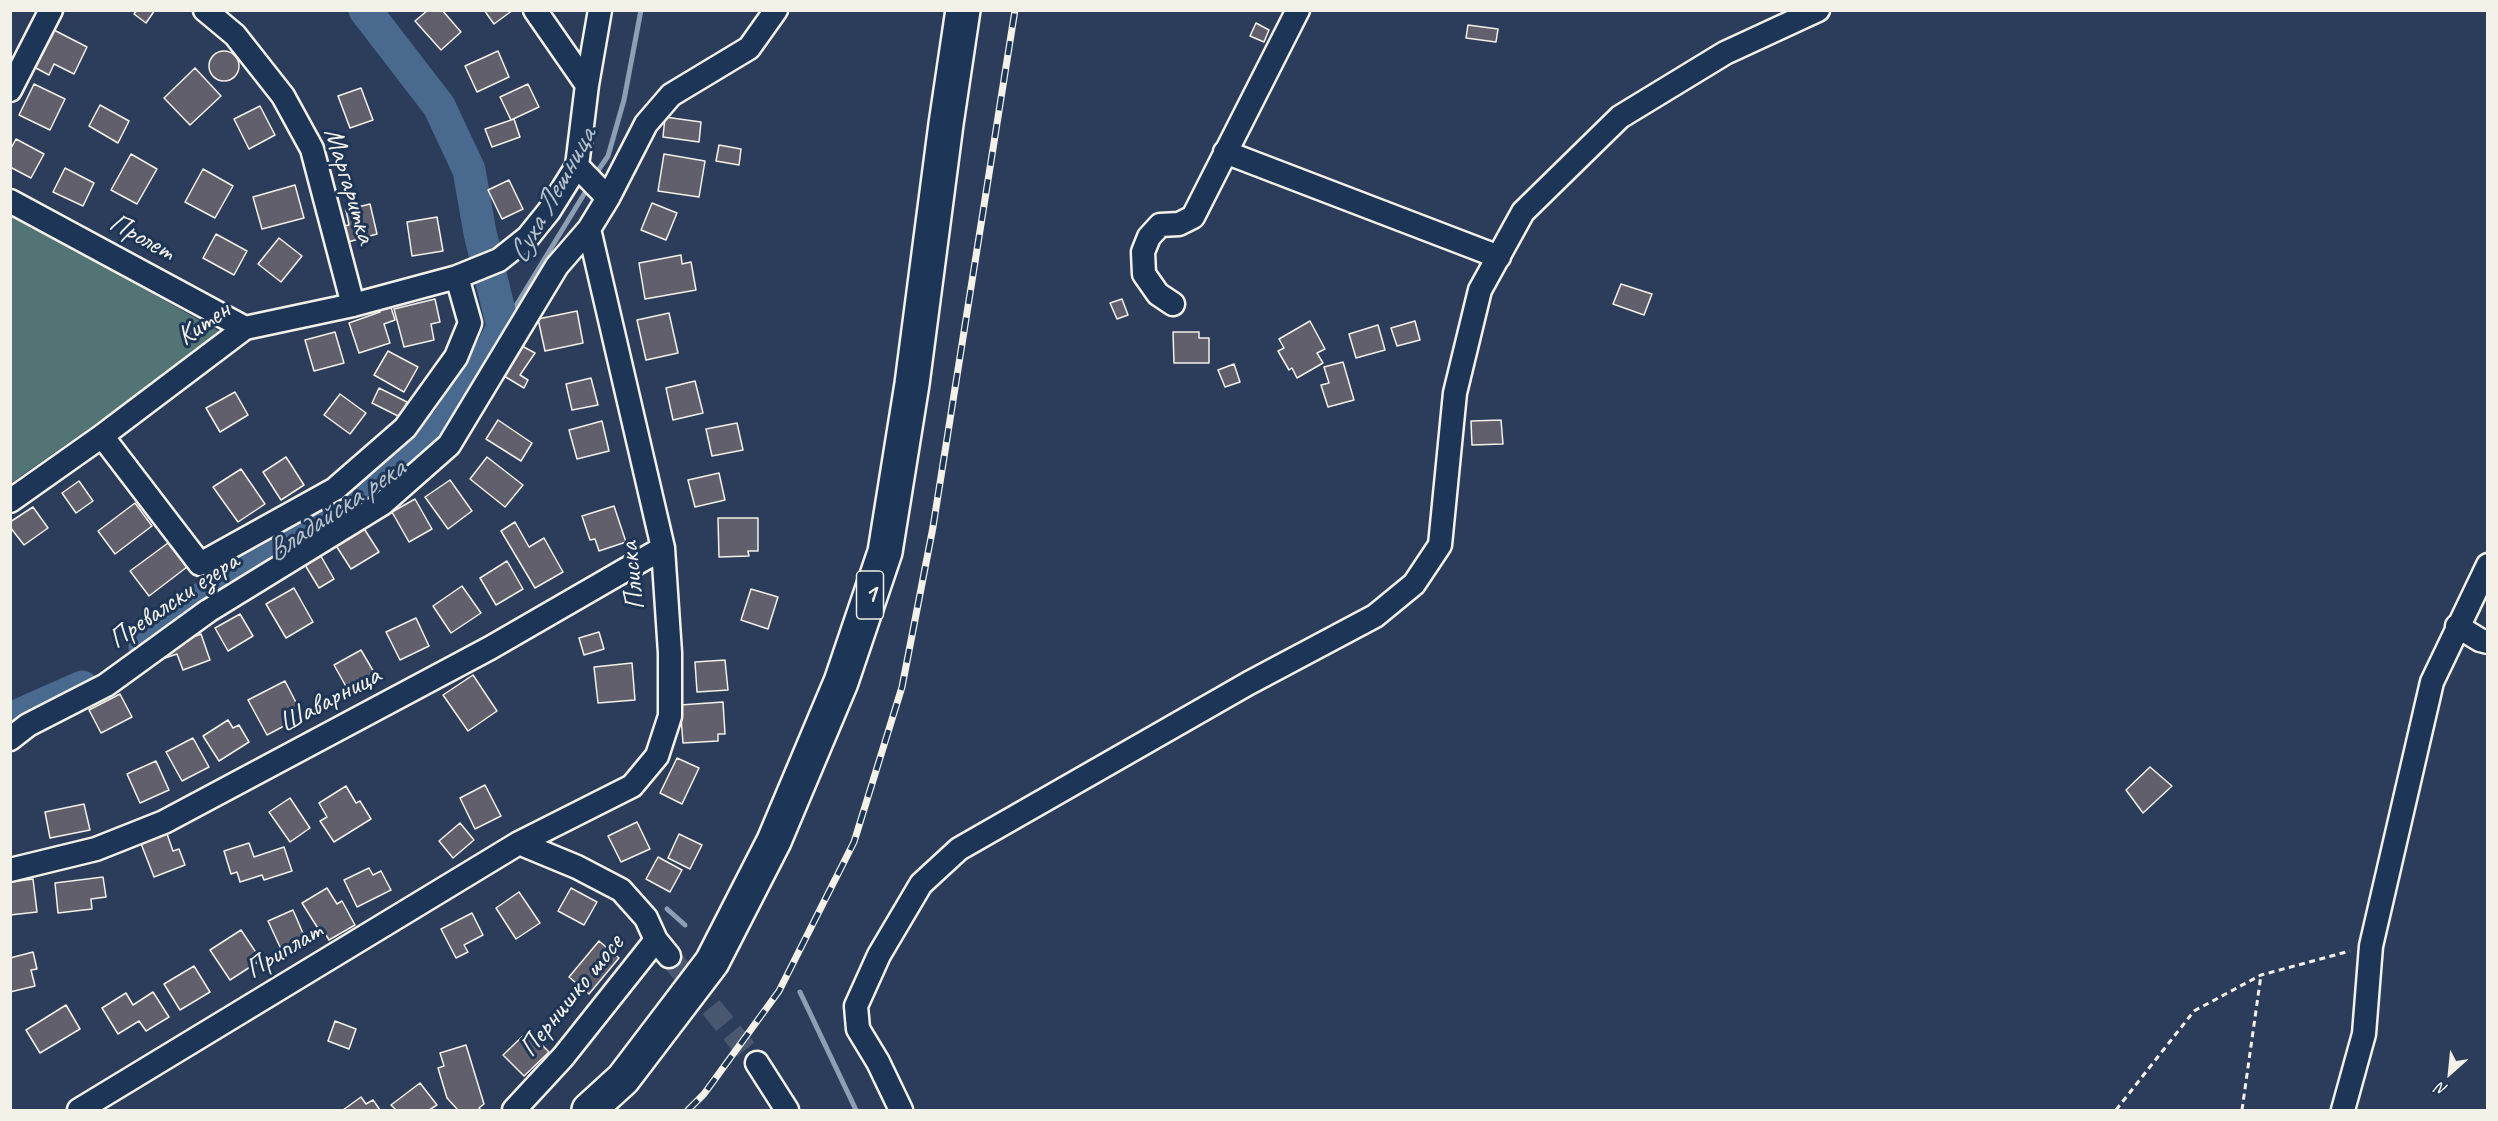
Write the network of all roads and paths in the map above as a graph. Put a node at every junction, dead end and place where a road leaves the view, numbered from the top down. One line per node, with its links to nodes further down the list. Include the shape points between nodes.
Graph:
1 (51, 10): 10 (street)
2 (204, 10): 19 (street, Маргаритка, via 235,35 283,96 312,149)
3 (535, 10): 9 (street)
4 (600, 10): 9 (street)
5 (776, 10): 13 (street, Превалски езера, via 748,48 671,95 646,124)
6 (963, 10): 35 (highway, 1, via 885,552 841,682 774,841 711,962 622,1079)
7 (1298, 10): 11 (street)
8 (1818, 10): 16 (street, via 1725,53 1620,117 1523,212)
9 (587, 85): 12 (street)
10 (10, 90)
11 (1225, 152): 16 (street); 18 (street, via 1193,217 1179,224 1160,225 1143,252 1144,274 1158,294)
12 (579, 168): 13 (street); 17 (street, Китен, via 528,237 499,260)
13 (604, 194): 15 (street, Превалски езера)
14 (10, 201): 20 (street, Пролет)
15 (589, 229): 23 (street, Плиска); 27 (street, Превалски езера, via 557,266 448,445 414,478 382,504 208,610 106,685 28,725)
16 (1499, 257): 37 (street, via 1480,290 1455,393 1440,545 1414,584 1376,616 1249,683 959,849 921,884 879,955 856,1006 858,1029)
17 (462, 275): 19 (street, Китен); 21 (street, via 470,323 456,357 405,428 335,489 200,564)
18 (1173, 304)
19 (353, 305): 20 (street, Китен)
20 (245, 328): 21 (street, Китен)
21 (102, 436): 22 (street, Китен)
22 (10, 501)
23 (663, 548): 28 (street, Плиска, via 670,716 657,756 632,786); 29 (street, Шаварница, via 490,648 164,822 96,849)
24 (2487, 565): 25 (street)
25 (2457, 626): 26 (street); 30 (street, via 2432,682)
26 (2487, 642)
27 (10, 739)
28 (519, 843): 33 (street, Приплат); 34 (street, Пернишко шосе, via 621,890 646,918 663,948)
29 (10, 870)
30 (2371, 946): 31 (path); 40 (street, via 2364,1034)
31 (2261, 975): 38 (path, via 2194,1011); 39 (path)
32 (757, 1063): 36 (street)
33 (79, 1110)
34 (514, 1110)
35 (589, 1110)
36 (787, 1110)
37 (901, 1110)
38 (2116, 1110)
39 (2242, 1110)
40 (2343, 1110)

